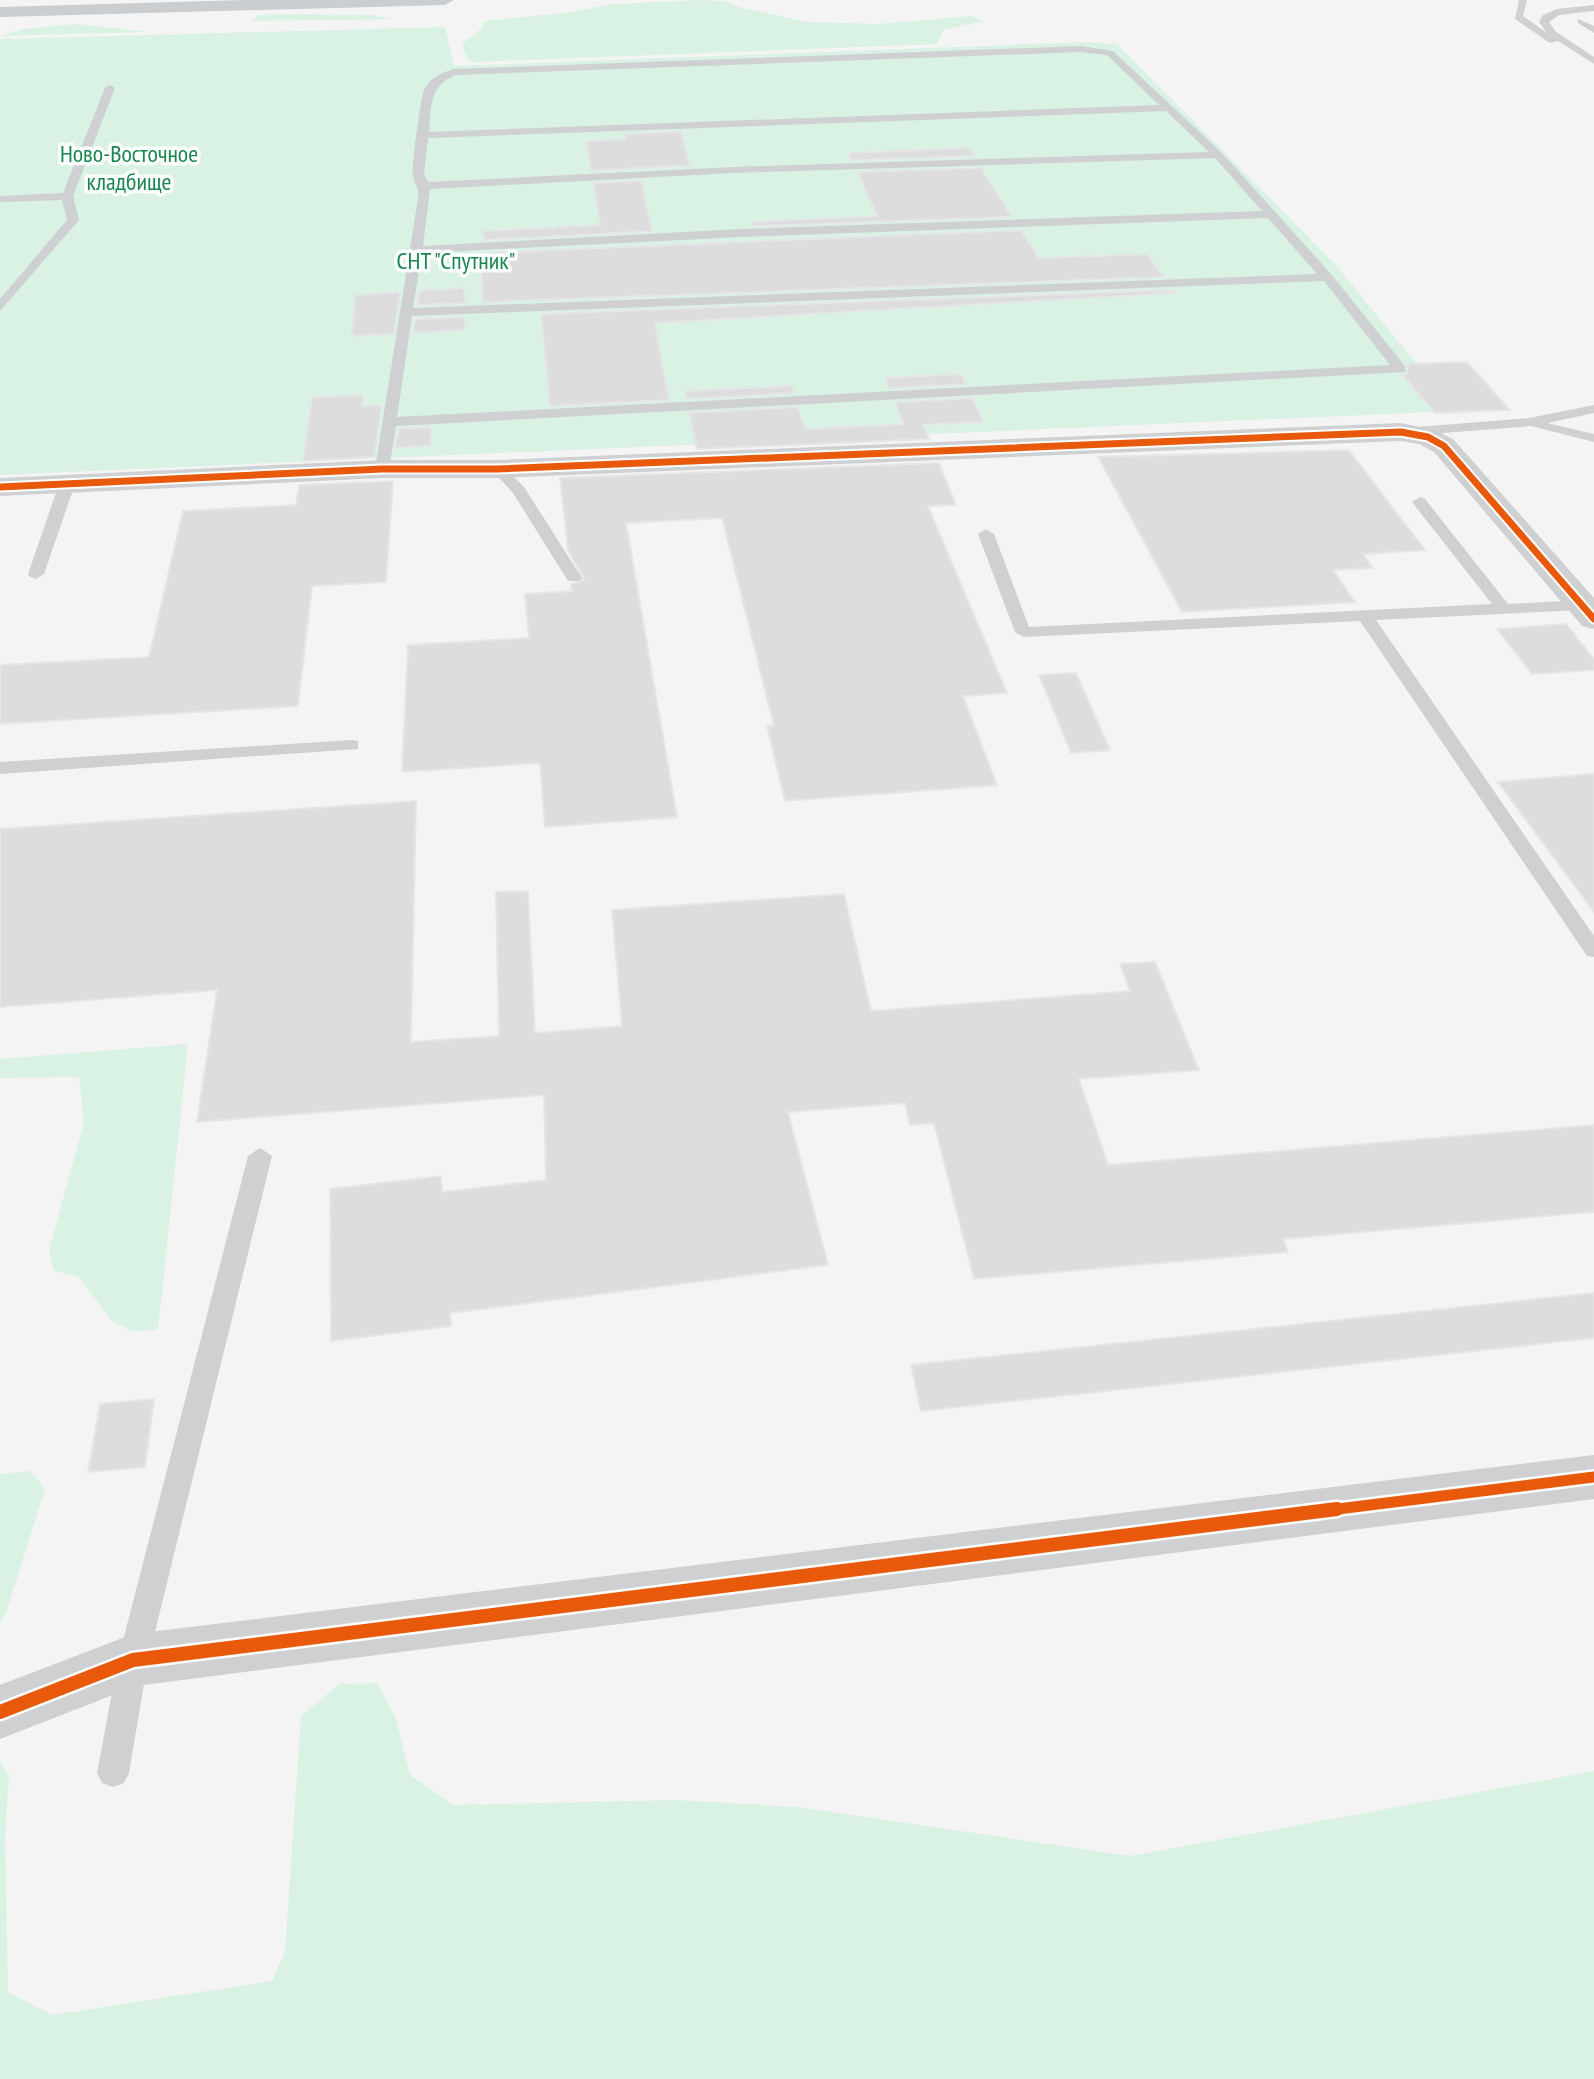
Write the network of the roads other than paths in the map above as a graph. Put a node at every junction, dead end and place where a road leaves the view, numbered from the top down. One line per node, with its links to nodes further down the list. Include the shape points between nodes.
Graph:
1 (445, 0): 4 (main road)
2 (1523, 0): 12 (lane, via 1518,17)
3 (1562, 0): 5 (lane)
4 (148, 4): 6 (main road)
5 (1594, 5): 10 (lane, via 1546,17 1552,33)
6 (4, 12)
7 (1581, 21): 8 (lane)
8 (1594, 26)
9 (1594, 45): 10 (lane)
10 (1572, 46): 11 (lane)
11 (1594, 61)
12 (1594, 69)
13 (110, 88): 18 (lane)
14 (1170, 108): 15 (lane); 15 (lane, via 1110,53 1081,49 641,63 454,72 437,79 428,92); 16 (lane)
15 (421, 135): 17 (lane, via 418,175)
16 (1218, 155): 17 (lane); 20 (lane)
17 (425, 186): 21 (lane)
18 (67, 196): 19 (lane); 23 (lane, via 73,220)
19 (0, 199)
20 (1272, 214): 21 (lane); 22 (lane)
21 (415, 250): 24 (lane)
22 (1327, 277): 24 (lane); 26 (lane, via 1400,369)
23 (0, 307)
24 (407, 312): 26 (lane)
25 (1594, 409): 27 (lane)
26 (391, 422): 30 (lane)
27 (1529, 422): 28 (lane); 29 (lane)
28 (1401, 432): 31 (street); 39 (street, via 1444,446)
29 (1594, 438)
30 (382, 469): 31 (street); 32 (street)
31 (498, 469): 37 (lane, via 519,490)
32 (67, 484): 33 (street); 36 (lane)
33 (0, 487)
34 (1420, 502): 38 (lane)
35 (986, 534): 40 (lane, via 1023,632)
36 (36, 574)
37 (574, 578)
38 (1503, 608): 39 (lane); 40 (lane)
39 (1588, 612)
40 (1364, 615): 43 (lane)
41 (352, 745): 42 (lane)
42 (0, 768)
43 (1594, 951)
44 (260, 1156): 46 (lane)
45 (1594, 1477): 46 (street)
46 (133, 1660): 47 (street); 48 (lane)
47 (0, 1712)
48 (113, 1773)

